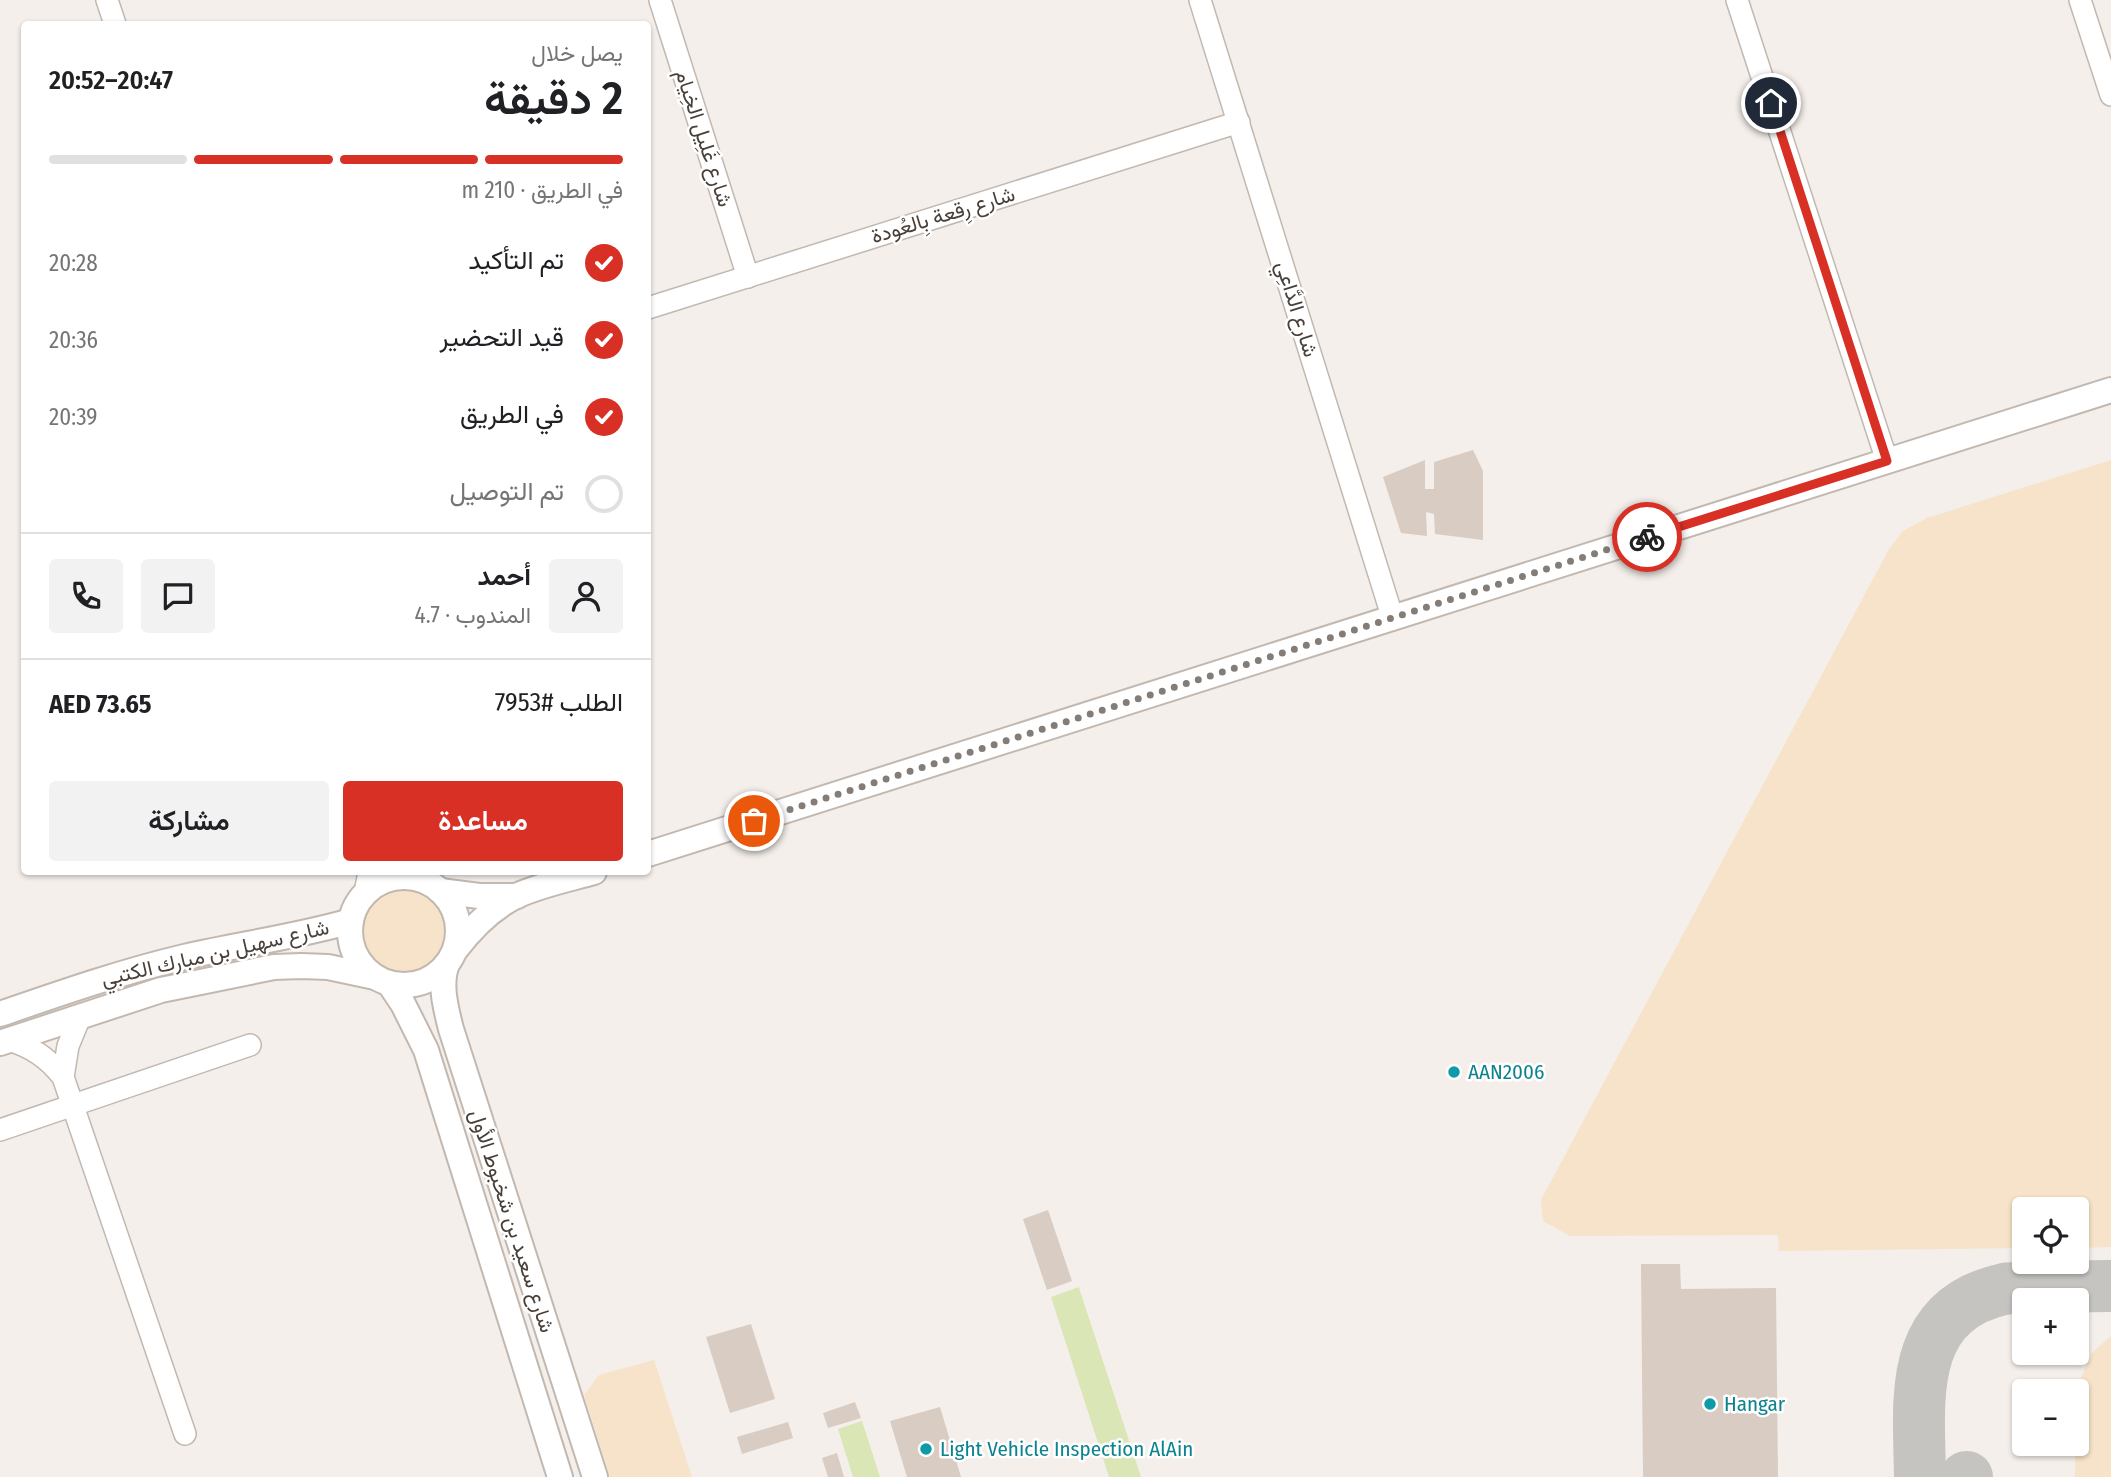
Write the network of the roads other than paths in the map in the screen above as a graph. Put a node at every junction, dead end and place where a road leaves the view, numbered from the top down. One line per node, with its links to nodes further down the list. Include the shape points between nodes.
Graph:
1 (107, 0): 6 (street)
2 (660, 0): 9 (street, شارع غَلِيل الخِيام)
3 (1200, 0): 8 (street, شارع الدَّاعِي)
4 (1737, 0): 12 (street)
5 (2080, 0): 7 (street)
6 (114, 21)
7 (2111, 95)
8 (1239, 122): 9 (street, شارع رِقعة بِالعُودة); 13 (street, شارع الدَّاعِي)
9 (748, 276): 10 (street, شارع رِقعة بِالعُودة)
10 (651, 307)
11 (2111, 390): 12 (street)
12 (1887, 461): 13 (street)
13 (1392, 619): 14 (street)
14 (651, 854)
15 (584, 875): 18 (street)
16 (428, 881): 17 (street, via 394,878 379,884); 18 (street, via 478,896); 20 (street, via 450,903 457,918)
17 (367, 882): 19 (street)
18 (517, 896): 20 (street, via 483,919)
19 (351, 921): 21 (street, via 354,952 363,966); 22 (street, شارع سهيل بن مبارك الكتبي, via 108,976)
20 (452, 957): 21 (street, via 436,975 421,983); 31 (street, شارع سعيد بن شخبوط الأول, via 443,973 451,1029)
21 (382, 980): 23 (street, شارع سهيل بن مبارك الكتبي, via 328,967 274,967 161,990); 30 (street, شارع سعيد بن شخبوط الأول, via 404,1004 426,1050)
22 (0, 1014)
23 (80, 1017): 24 (street, شارع سهيل بن مبارك الكتبي); 26 (street, via 68,1046)
24 (4, 1041): 26 (street, via 40,1053)
25 (250, 1045): 27 (street)
26 (64, 1077): 27 (street)
27 (73, 1105): 28 (street); 29 (street)
28 (0, 1130)
29 (185, 1434)
30 (560, 1477)
31 (594, 1477)

